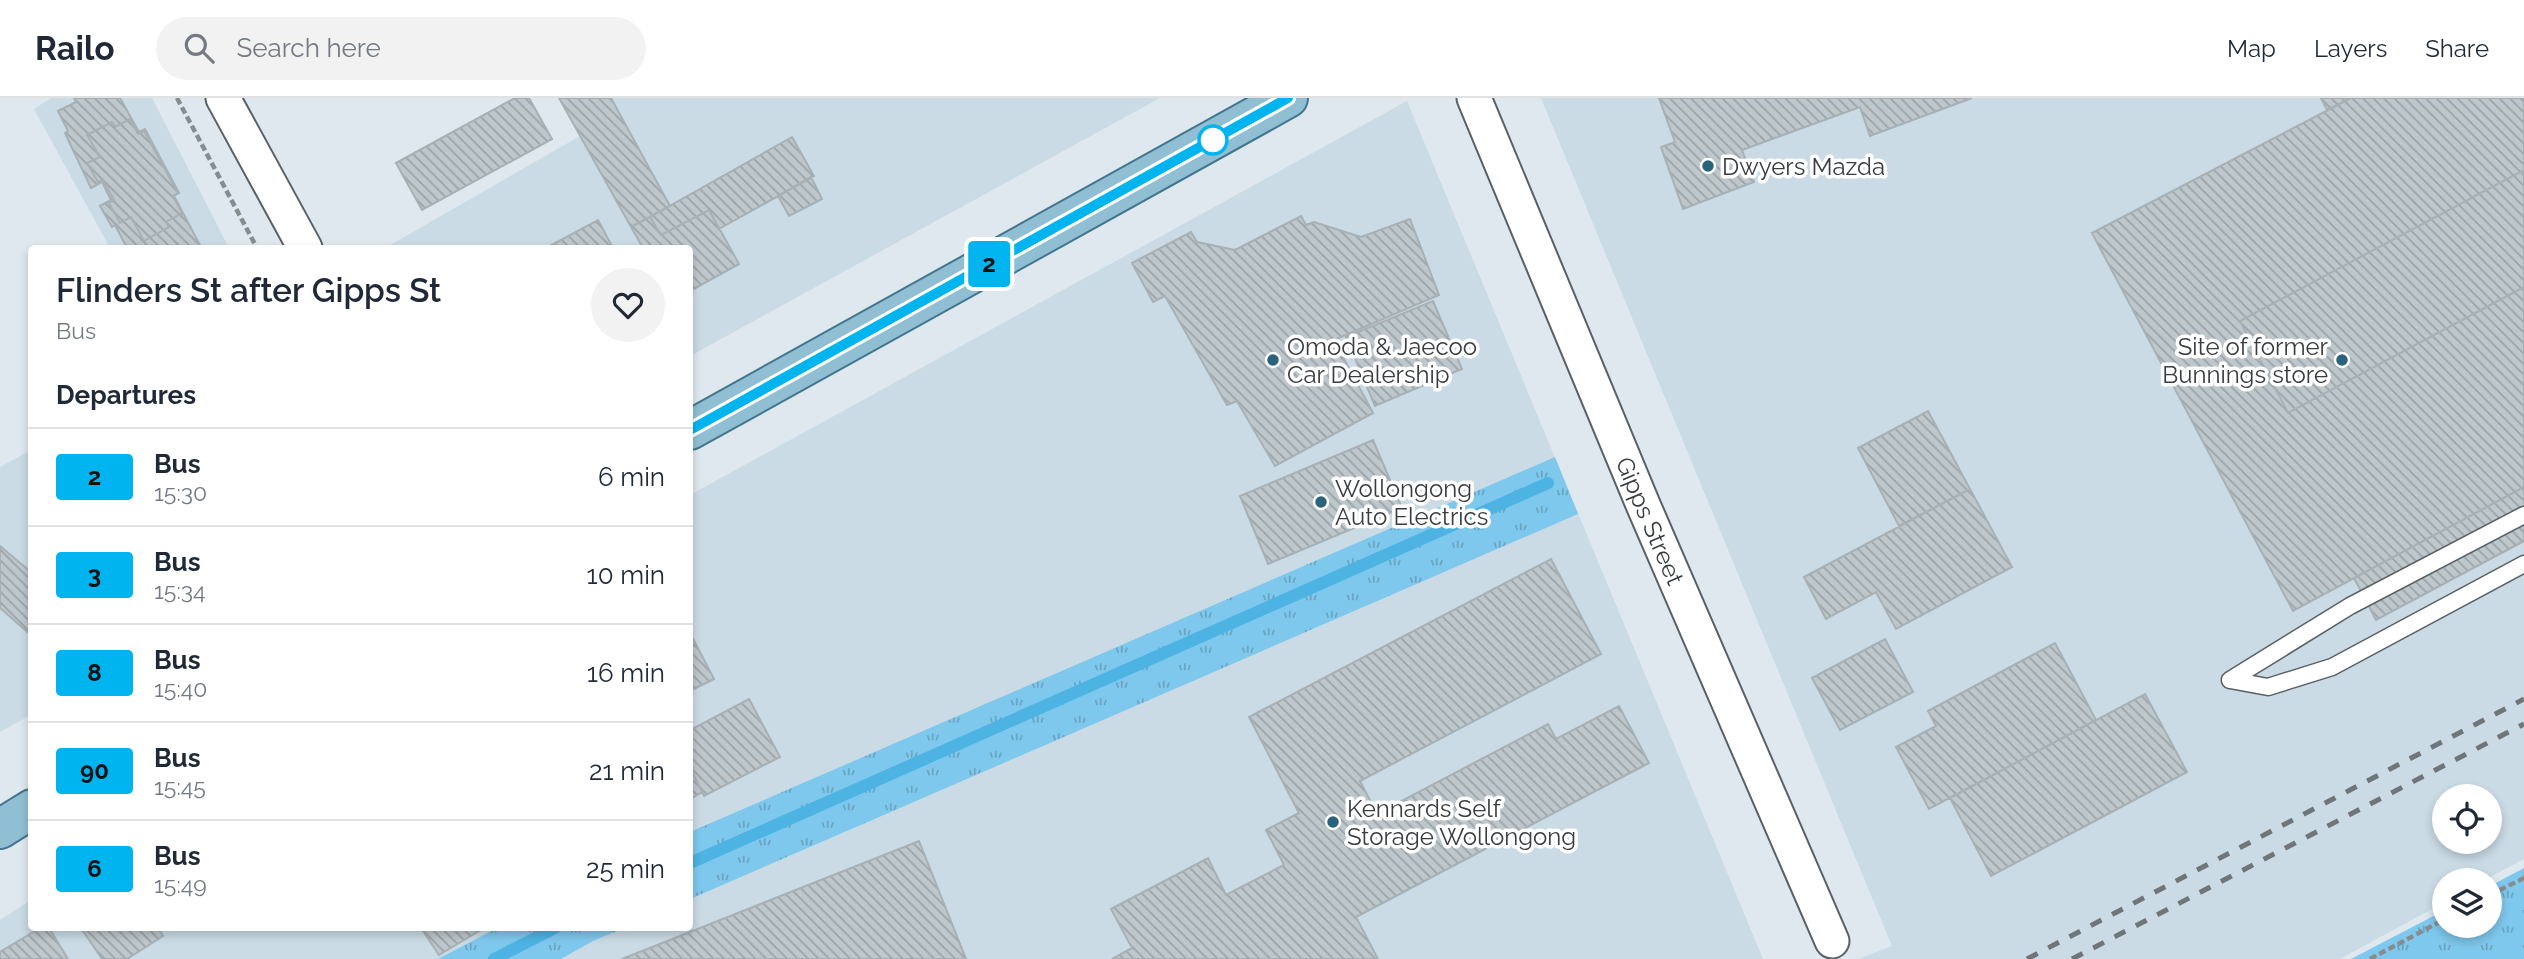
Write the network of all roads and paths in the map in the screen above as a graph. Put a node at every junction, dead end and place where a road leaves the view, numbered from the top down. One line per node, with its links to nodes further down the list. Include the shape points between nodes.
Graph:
1 (177, 98): 5 (path)
2 (223, 98): 6 (street)
3 (1288, 98): 7 (main road)
4 (1474, 98): 15 (street, Gipps Street)
5 (255, 245)
6 (303, 245)
7 (693, 428)
8 (2524, 515): 9 (lane, via 2350,606 2230,680 2267,687 2332,667)
9 (2524, 564)
10 (28, 811): 11 (main road)
11 (0, 828)
12 (2524, 877): 13 (path)
13 (2502, 889)
14 (2432, 926): 16 (path)
15 (1832, 941)
16 (2370, 959)

